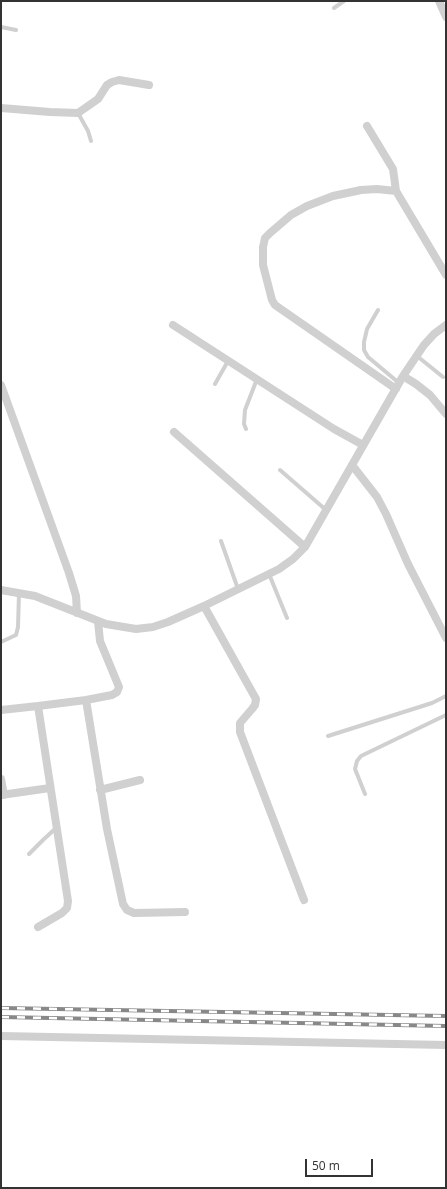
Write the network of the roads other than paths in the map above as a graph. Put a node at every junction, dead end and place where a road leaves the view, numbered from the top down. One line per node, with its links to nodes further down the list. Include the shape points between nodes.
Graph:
1 (344, 1): 3 (lane)
2 (439, 1): 4 (street)
3 (334, 8)
4 (446, 17)
5 (1, 27): 6 (lane)
6 (16, 30)
7 (149, 85): 9 (street, via 119,80 112,82 98,99)
8 (1, 108): 9 (street)
9 (78, 113): 11 (lane)
10 (367, 126): 12 (street, via 393,169)
11 (91, 142)
12 (396, 190): 13 (street); 21 (street, via 377,189 333,196 291,215 265,238 263,265 275,305)
13 (446, 275)
14 (378, 310): 21 (lane, via 367,329 364,350 368,357)
15 (173, 325): 18 (street)
16 (446, 325): 17 (street, via 434,334)
17 (417, 356): 19 (lane); 21 (street)
18 (229, 360): 20 (street); 22 (lane)
19 (442, 377)
20 (257, 378): 25 (lane, via 245,410); 27 (street)
21 (400, 383): 24 (street, via 430,395); 27 (street)
22 (215, 384)
23 (1, 385): 38 (street, via 69,573)
24 (446, 414)
25 (246, 429)
26 (174, 432): 32 (street)
27 (363, 446): 28 (street)
28 (352, 465): 30 (street); 41 (street, via 377,497)
29 (280, 470): 30 (lane)
30 (326, 511): 32 (street)
31 (221, 541): 34 (lane)
32 (305, 547): 33 (street, via 293,560)
33 (269, 574): 34 (street); 39 (lane)
34 (238, 589): 37 (street)
35 (1, 590): 36 (street)
36 (19, 592): 38 (street); 42 (lane, via 16,635)
37 (204, 606): 40 (street, via 153,627 136,629); 57 (street, via 256,700 255,705 240,723 240,732)
38 (78, 613): 40 (street)
39 (287, 618)
40 (98, 621): 44 (street, via 100,641 119,687 112,695)
41 (446, 638)
42 (1, 642)
43 (446, 696): 48 (lane, via 432,703)
44 (86, 700): 45 (street); 52 (street)
45 (38, 706): 46 (street); 51 (street)
46 (1, 710)
47 (446, 715): 53 (lane, via 361,756 355,769)
48 (328, 736)
49 (1, 779): 54 (street)
50 (140, 780): 52 (street)
51 (50, 788): 54 (street); 55 (street)
52 (100, 790): 58 (street, via 123,904 127,910 134,913)
53 (365, 794)
54 (2, 795)
55 (56, 828): 56 (lane); 59 (street, via 67,908)
56 (29, 854)
57 (304, 900)
58 (185, 912)
59 (38, 927)
60 (1, 1036): 61 (street)
61 (446, 1045)

